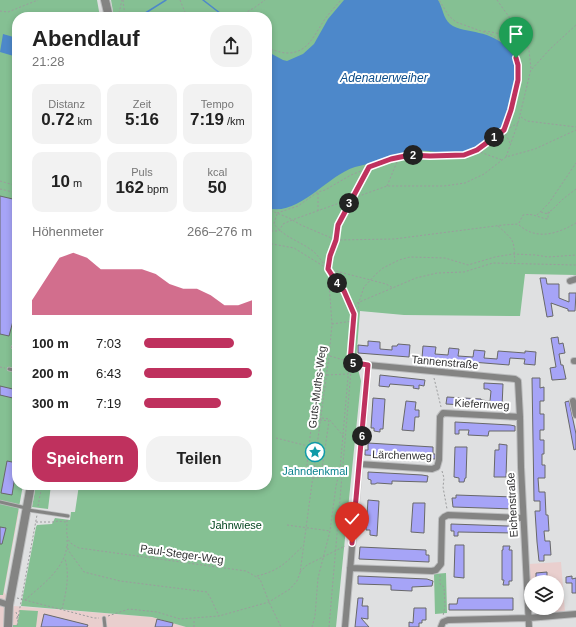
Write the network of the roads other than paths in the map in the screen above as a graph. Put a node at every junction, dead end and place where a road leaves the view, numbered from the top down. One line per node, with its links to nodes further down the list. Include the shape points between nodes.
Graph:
1 (105, 0): 2 (street)
2 (108, 12)
3 (9, 369): 4 (lane)
4 (12, 370)
5 (518, 381): 9 (street, Eichenstraße); 10 (street, Tannenstraße, via 368,365)
6 (574, 401): 8 (street)
7 (443, 413): 9 (street, Kiefernweg); 10 (street, Lärchenweg, via 440,417 437,467 432,469)
8 (576, 415)
9 (520, 416): 15 (street, Eichenstraße)
10 (359, 464): 16 (street)
11 (30, 490): 13 (street)
12 (0, 502): 13 (lane)
13 (26, 509): 14 (lane); 17 (street)
14 (68, 516)
15 (523, 518): 16 (street, via 446,516 442,519 441,564 432,572); 21 (street, Eichenstraße)
16 (350, 568): 25 (street)
17 (10, 601): 18 (street); 23 (street)
18 (0, 602)
19 (576, 614): 21 (street)
20 (104, 618): 24 (lane)
21 (529, 618): 22 (street, via 448,620); 26 (street, Eichenstraße)
22 (442, 625)
23 (8, 627)
24 (105, 627)
25 (345, 627)
26 (529, 627)

